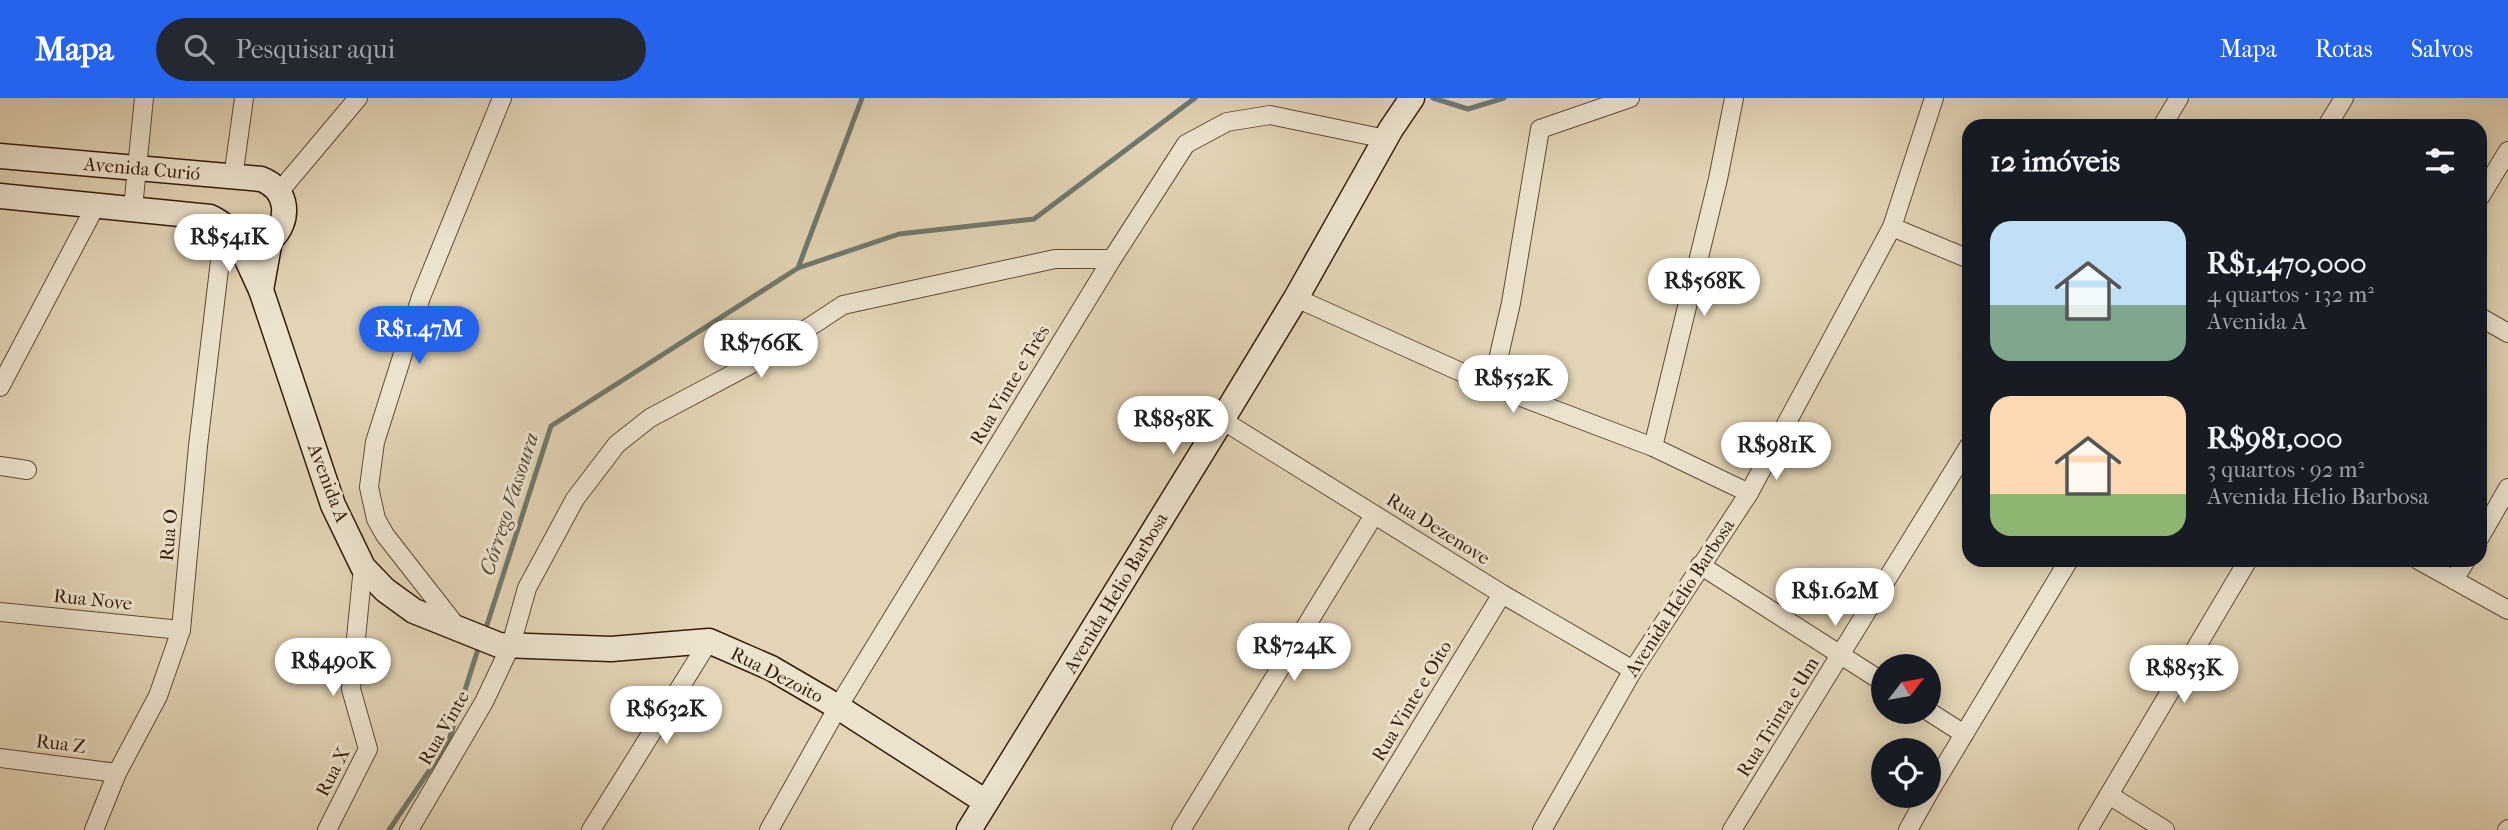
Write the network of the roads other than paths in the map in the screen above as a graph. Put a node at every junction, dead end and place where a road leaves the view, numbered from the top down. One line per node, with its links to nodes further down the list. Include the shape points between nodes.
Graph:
1 (144, 98): 16 (street)
2 (244, 98): 17 (street)
3 (358, 98): 19 (street)
4 (502, 98): 53 (street, via 421,297 375,442 369,487 385,535)
5 (1412, 98): 13 (main road, Avenida Helio Barbosa)
6 (1629, 98): 32 (street, via 1540,129)
7 (1734, 98): 35 (street)
8 (1934, 98): 23 (street, Avenida Helio Barbosa)
9 (2179, 98): 11 (street)
10 (2344, 98): 12 (street)
11 (2166, 119)
12 (2331, 119)
13 (1388, 134): 27 (street, Rua Vinte e Três, via 1270,115 1227,122 1186,144); 29 (main road, Avenida Helio Barbosa)
14 (2508, 150): 18 (street)
15 (0, 156): 16 (main road, Avenida Curió)
16 (136, 169): 17 (main road, Avenida Curió); 22 (street)
17 (233, 178): 19 (main road, Avenida Curió, via 261,179)
18 (2487, 185)
19 (279, 192): 25 (main road, Avenida A, via 285,204 284,221)
20 (0, 196): 21 (main road, Avenida Curió)
21 (96, 205): 22 (main road, Avenida Curió); 33 (street)
22 (132, 208): 24 (main road, Avenida Curió, via 210,217)
23 (1892, 227): 26 (street); 40 (street, Avenida Helio Barbosa)
24 (231, 233): 25 (main road, Avenida Curió, via 251,244); 28 (main road, Avenida A); 54 (street, Rua O, via 198,446)
25 (270, 240): 28 (main road, Avenida A)
26 (1962, 256)
27 (1112, 259): 56 (street, Rua Vinte, via 1055,259 843,305 761,359 650,418 617,444 575,499 527,588); 60 (street, Rua Vinte e Três)
28 (261, 290): 44 (main road, Avenida A, via 333,505)
29 (1296, 298): 32 (street); 34 (main road, Avenida Helio Barbosa)
30 (2487, 321): 31 (street)
31 (2508, 333)
32 (1492, 386): 35 (street)
33 (0, 387)
34 (1222, 420): 41 (street, Rua Dezenove); 67 (main road, Avenida Helio Barbosa)
35 (1653, 447): 40 (street)
36 (1962, 457): 57 (street, Rua Trinta e Um)
37 (0, 467): 38 (street)
38 (27, 470)
39 (2508, 488): 42 (street)
40 (1748, 493): 43 (street, Avenida Helio Barbosa)
41 (1374, 515): 50 (street, Rua Dezenove); 75 (street)
42 (2487, 525)
43 (1700, 565): 57 (street); 58 (street, Avenida Helio Barbosa)
44 (363, 566): 53 (main road, Avenida A, via 414,611); 70 (street, Rua X, via 351,689 368,749)
45 (2065, 567): 62 (street)
46 (2244, 567): 66 (street)
47 (2431, 567): 49 (street)
48 (2462, 567): 49 (street)
49 (2454, 580): 51 (street)
50 (1502, 594): 58 (street, Rua Dezenove); 76 (street, Rua Vinte e Oito)
51 (2508, 611)
52 (0, 612): 54 (street, Rua Nove)
53 (457, 627): 56 (main road, Avenida A)
54 (181, 630): 64 (street, Rua O, via 158,696)
55 (709, 641): 56 (main road, Rua Dezoito, via 611,649); 60 (main road, Rua Dezoito, via 771,668); 72 (street)
56 (505, 645): 71 (street, Rua Vinte, via 484,702)
57 (1841, 655): 59 (street); 78 (street, Rua Trinta e Um)
58 (1633, 670): 77 (street, Avenida Helio Barbosa)
59 (1871, 674)
60 (838, 707): 67 (main road, Rua Dezoito); 73 (street, Rua Vinte e Três)
61 (1941, 719): 62 (street)
62 (1964, 734): 65 (street)
63 (0, 758): 64 (street, Rua Z)
64 (117, 773): 69 (street, Rua O)
65 (1941, 773)
66 (2109, 795): 80 (street); 81 (street)
67 (986, 802): 74 (main road)
68 (1921, 808): 79 (street)
69 (94, 830)
70 (327, 830)
71 (409, 830)
72 (591, 830)
73 (769, 830)
74 (969, 830)
75 (1181, 830)
76 (1358, 830)
77 (1542, 830)
78 (1732, 830)
79 (1908, 830)
80 (2088, 830)
81 (2165, 830)

